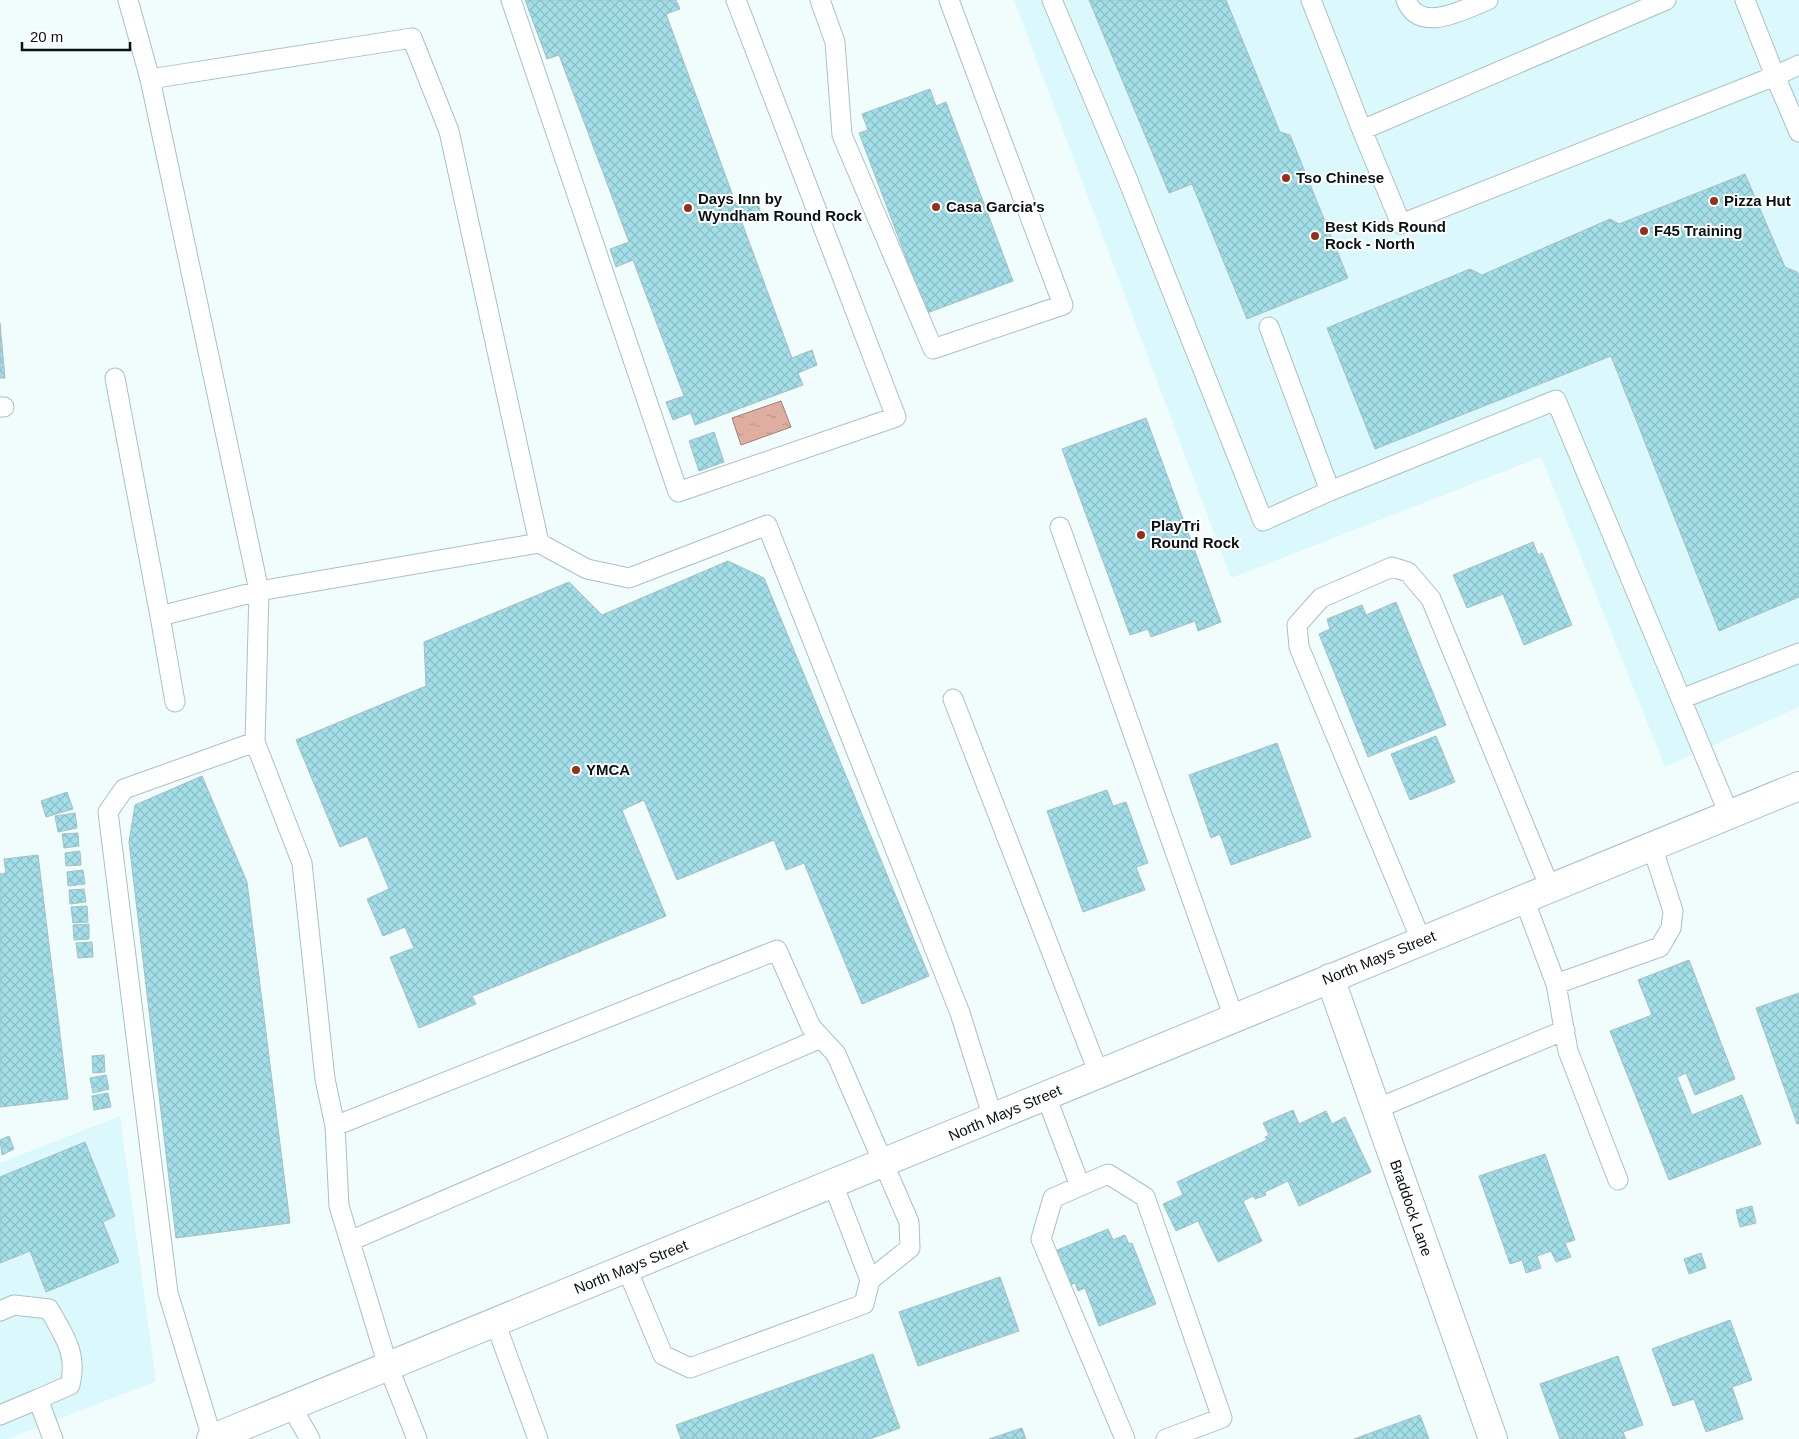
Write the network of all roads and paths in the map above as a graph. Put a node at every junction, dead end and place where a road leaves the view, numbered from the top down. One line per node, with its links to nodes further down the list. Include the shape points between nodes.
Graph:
1 (128, 0): 14 (lane)
2 (511, 0): 3 (lane, via 678,492 896,417)
3 (736, 0)
4 (820, 0): 5 (lane, via 835,42 842,134 932,349 1063,305)
5 (949, 0)
6 (1052, 0): 19 (lane, via 1128,178 1263,521)
7 (1310, 0): 15 (lane)
8 (1406, 0): 9 (lane, via 1408,6 1425,18 1444,18)
9 (1488, 0)
10 (1666, 0): 15 (lane)
11 (1745, 0): 13 (lane)
12 (1799, 65): 13 (lane)
13 (1775, 76): 15 (lane, via 1401,224); 16 (lane)
14 (150, 79): 21 (lane, via 412,38 449,131); 22 (lane)
15 (1362, 130)
16 (1799, 132)
17 (1269, 326): 19 (lane)
18 (115, 378): 23 (lane)
19 (1330, 491): 26 (lane, via 1556,400)
20 (1060, 527): 37 (lane)
21 (539, 543): 22 (lane); 43 (lane, via 587,569 629,578 767,525 960,1013)
22 (259, 591): 23 (lane); 28 (lane)
23 (160, 616): 27 (lane)
24 (1799, 654): 26 (lane)
25 (953, 699): 40 (lane)
26 (1681, 699): 30 (lane)
27 (175, 702)
28 (255, 742): 44 (lane, via 302,863 326,1079); 59 (lane, via 124,788 108,812 168,1293)
29 (1799, 786): 30 (main road, North Mays Street)
30 (1728, 814): 31 (main road, North Mays Street)
31 (1652, 846): 32 (main road, North Mays Street); 36 (lane, via 1673,911 1671,928 1660,947)
32 (1550, 888): 33 (main road, North Mays Street); 34 (lane, via 1431,599 1408,572 1392,567 1321,598 1297,625 1299,647)
33 (1524, 898): 34 (main road, North Mays Street); 36 (lane)
34 (1422, 940): 35 (main road, North Mays Street)
35 (1330, 978): 37 (main road, North Mays Street); 42 (main road, Braddock Lane)
36 (1556, 984): 38 (lane)
37 (1234, 1018): 40 (main road, North Mays Street)
38 (1564, 1030): 42 (lane); 46 (lane, via 1568,1051)
39 (821, 1038): 44 (lane, via 811,1026 777,950); 45 (lane, via 836,1054); 49 (lane)
40 (1099, 1074): 41 (main road, North Mays Street)
41 (1046, 1096): 43 (main road, North Mays Street); 48 (lane)
42 (1376, 1109): 65 (main road, Braddock Lane)
43 (993, 1118): 45 (main road, North Mays Street)
44 (335, 1126): 49 (lane, via 339,1206)
45 (884, 1163): 47 (main road, North Mays Street); 51 (lane, via 909,1222 910,1248)
46 (1618, 1180)
47 (833, 1184): 50 (main road, North Mays Street); 51 (lane)
48 (1080, 1186): 63 (lane, via 1053,1198 1041,1239); 64 (lane, via 1108,1174 1145,1197 1222,1418)
49 (350, 1241): 54 (lane)
50 (627, 1269): 51 (lane, via 663,1355 690,1368 864,1304); 53 (main road, North Mays Street)
51 (870, 1280)
52 (0, 1311): 55 (lane, via 14,1305 49,1309 68,1346 74,1368 70,1385)
53 (495, 1322): 54 (main road, North Mays Street); 62 (lane)
54 (388, 1366): 56 (main road, North Mays Street); 61 (lane)
55 (38, 1399): 57 (lane); 58 (lane)
56 (291, 1406): 59 (main road, North Mays Street); 60 (lane)
57 (0, 1415)
58 (53, 1439)
59 (212, 1439)
60 (310, 1439)
61 (417, 1439)
62 (538, 1439)
63 (1125, 1439)
64 (1166, 1439)
65 (1493, 1439)

